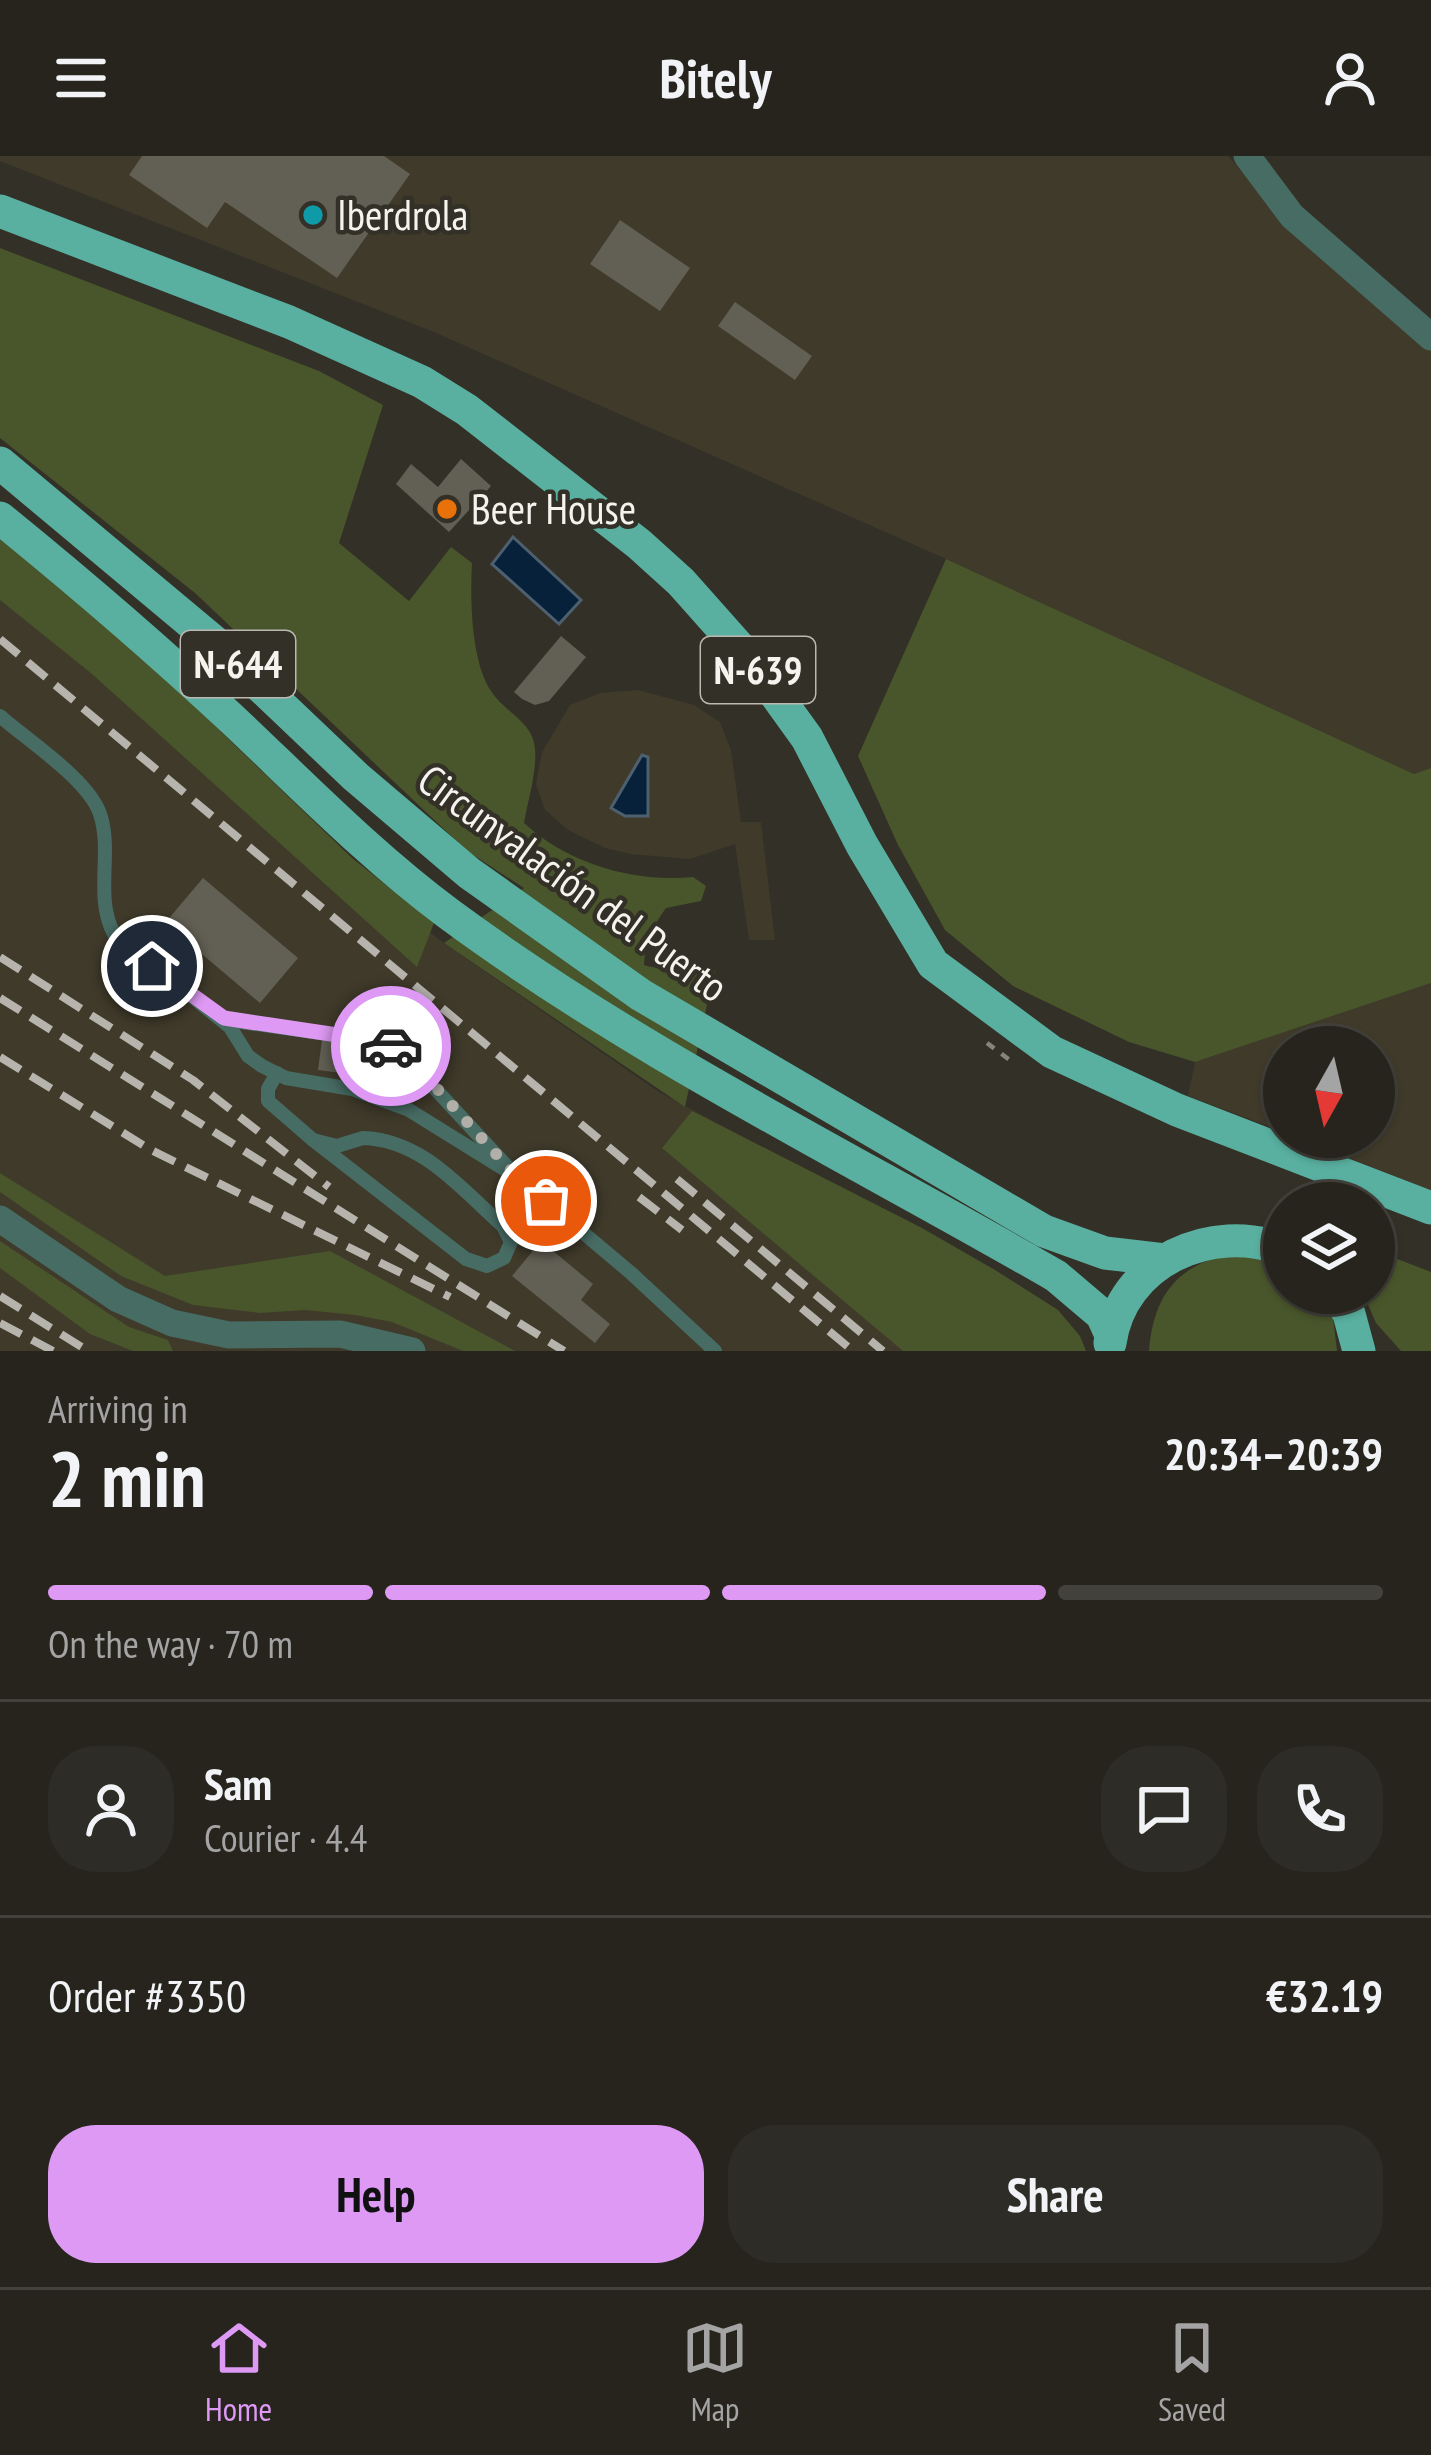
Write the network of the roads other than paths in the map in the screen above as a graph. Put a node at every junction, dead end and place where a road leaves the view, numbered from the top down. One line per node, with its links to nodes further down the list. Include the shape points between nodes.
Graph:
1 (1246, 156): 3 (street, via 1292,216)
2 (0, 211): 11 (highway, N-639, via 289,322 467,410 639,544 753,663 807,739 934,964 1052,1052 1177,1110)
3 (1431, 337)
4 (0, 463): 14 (highway, Circunvalación del Puerto / N-644, via 213,641 469,873 641,995 1044,1231 1105,1253)
5 (0, 518): 17 (highway, Circunvalación del Puerto / N-644, via 448,913 701,1080 1056,1276 1102,1315)
6 (0, 716): 7 (lane, via 95,801 114,934)
7 (212, 1013): 8 (lane, via 248,1056); 10 (lane, via 399,1050)
8 (277, 1073): 9 (lane, via 268,1101); 10 (lane, via 409,1110)
9 (313, 1140): 9 (lane, via 466,1259 487,1266 510,1250 503,1226 419,1152 378,1139 337,1146)
10 (517, 1177): 20 (lane)
11 (1431, 1208)
12 (0, 1219): 16 (street, via 132,1306)
13 (1263, 1245): 14 (highway, Circunvalación del Puerto, via 1215,1241)
14 (1165, 1260): 17 (highway, Circunvalación del Puerto, via 1131,1293)
15 (1346, 1314): 18 (highway)
16 (213, 1342): 19 (street, via 340,1334)
17 (1110, 1343)
18 (1361, 1347)
19 (412, 1351)
20 (715, 1351)

